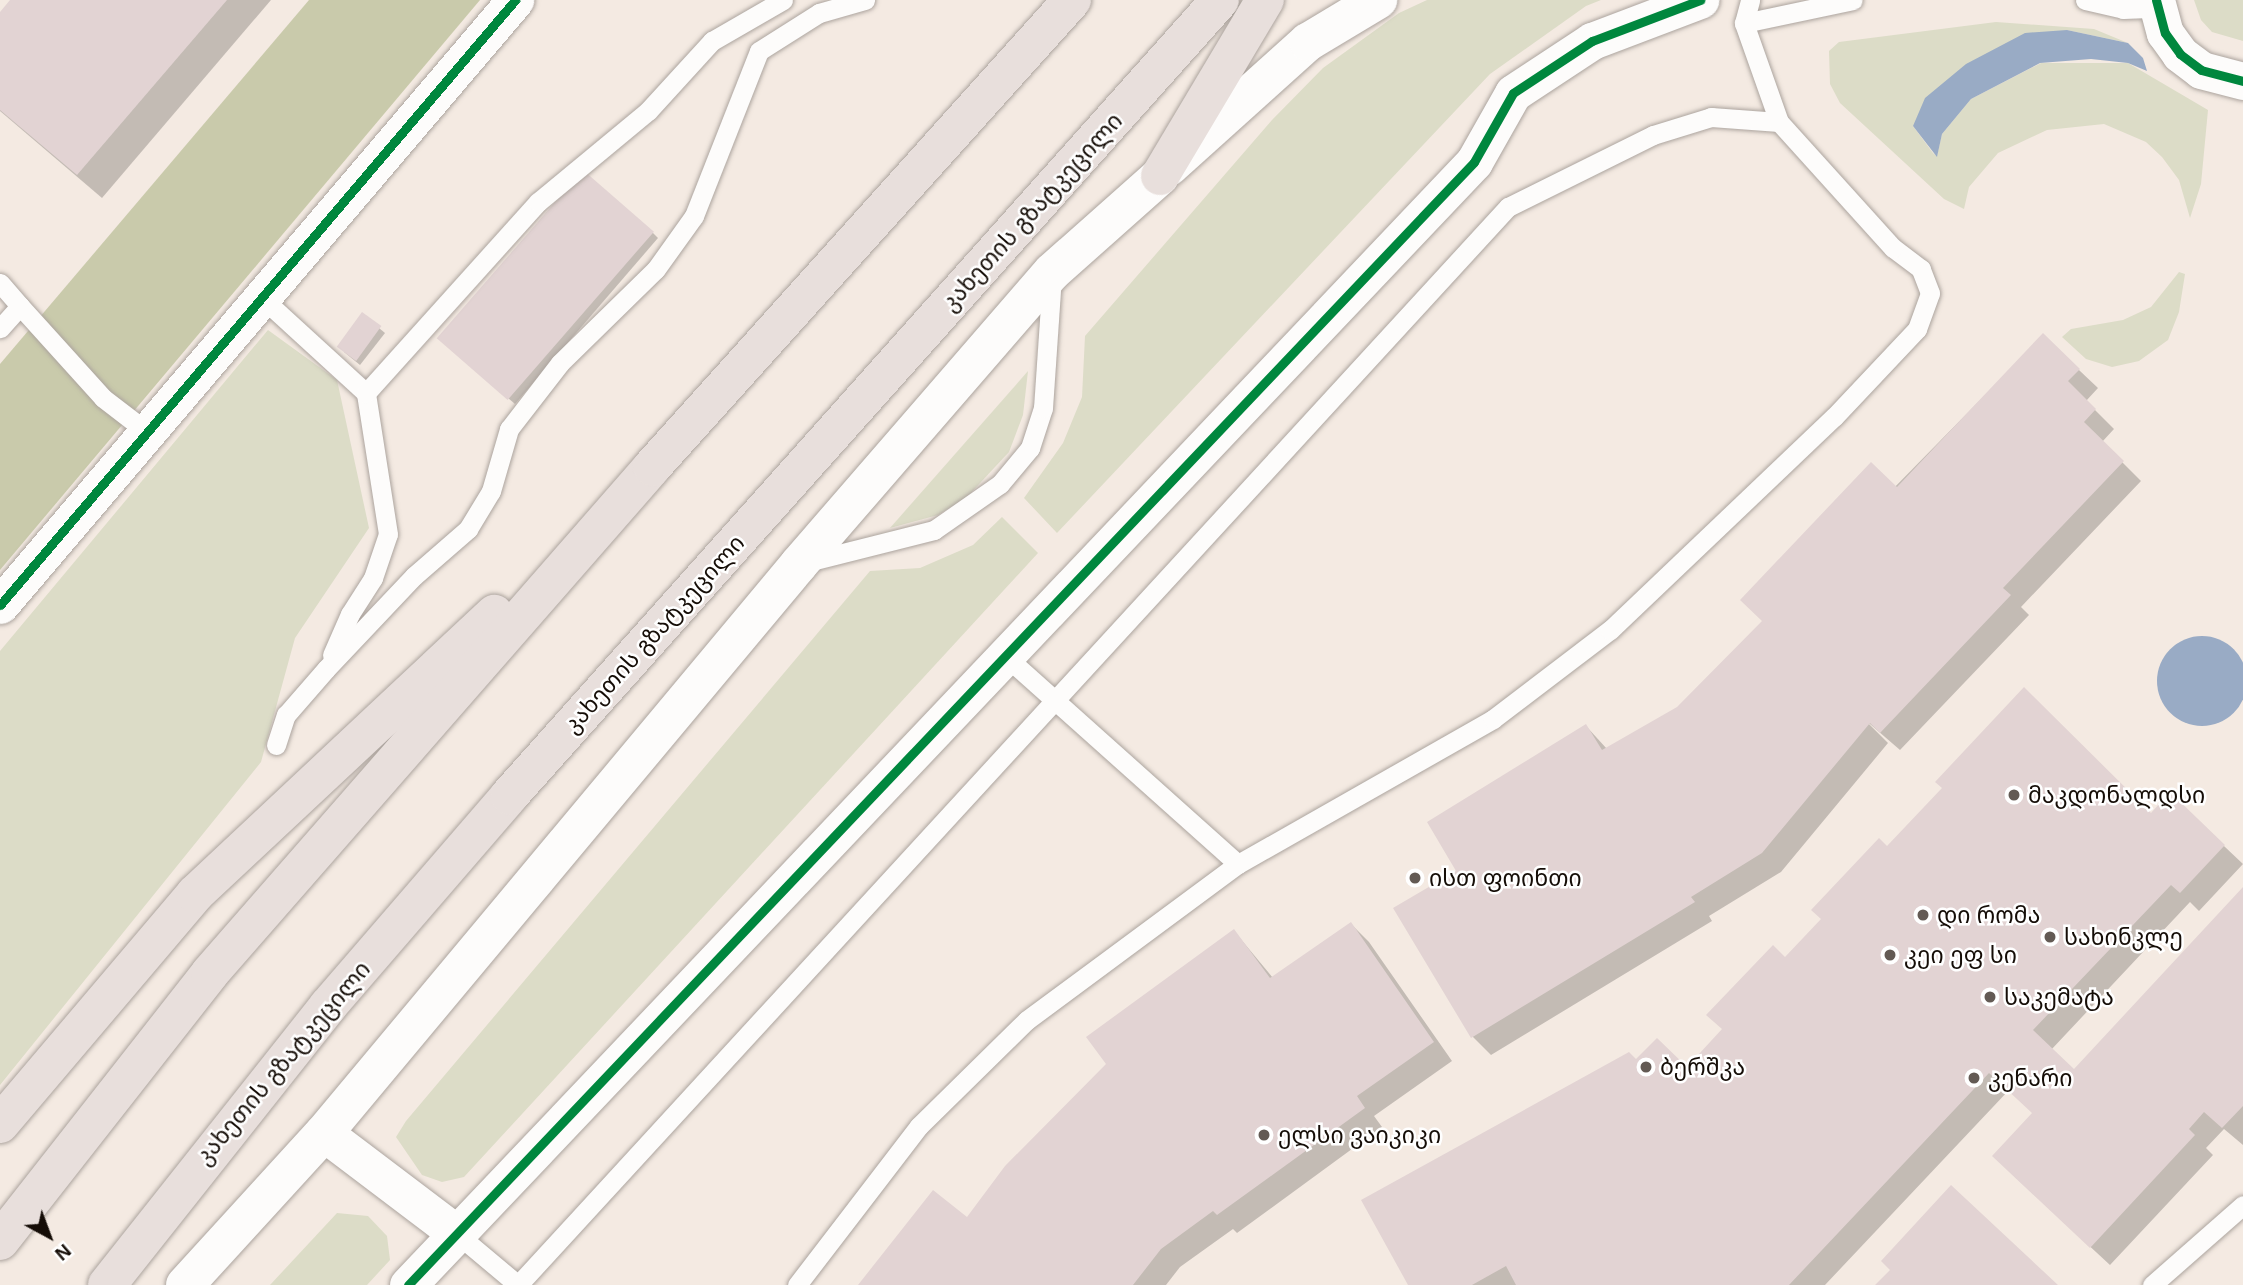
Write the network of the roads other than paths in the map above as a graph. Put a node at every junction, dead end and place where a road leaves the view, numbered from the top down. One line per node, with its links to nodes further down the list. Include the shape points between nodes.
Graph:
1 (515, 0): 19 (street)
2 (783, 0): 22 (lane, via 712,41 648,111 538,202)
3 (862, 0): 28 (lane, via 819,13 759,51 694,216 656,269 560,363 509,429 491,491 468,529 414,576)
4 (1072, 0): 24 (highway)
5 (1220, 0): 37 (highway, კახეთის გზატკეცილი, via 500,807 320,1017)
6 (1265, 0): 16 (highway)
7 (1378, 0): 16 (street, via 1308,42)
8 (1700, 0): 27 (street, via 1592,41 1513,93 1474,162)
9 (1750, 0): 13 (lane)
10 (1853, 0): 13 (lane)
11 (2085, 0): 12 (lane, via 2123,9)
12 (2156, 4): 14 (street, via 2165,33 2180,54 2201,70)
13 (1744, 23): 15 (lane)
14 (2243, 81)
15 (1779, 122): 29 (lane, via 1711,117 1653,135 1508,207); 31 (lane, via 1893,248 1921,269 1930,293 1917,328 1834,416 1610,630 1493,719)
16 (1160, 176): 17 (street)
17 (1052, 272): 25 (street); 25 (lane, via 1043,408 1030,448 1000,484 934,530)
18 (0, 283): 20 (lane)
19 (261, 297): 22 (lane); 23 (street)
20 (20, 306): 21 (lane); 23 (lane, via 103,398)
21 (0, 328)
22 (366, 393): 28 (lane, via 388,534 373,578 350,614)
23 (146, 432): 26 (street)
24 (652, 467): 32 (highway, via 195,894); 36 (highway, via 210,973)
25 (799, 564): 33 (street)
26 (2, 600)
27 (1003, 654): 29 (lane); 35 (street)
28 (326, 669): 30 (lane, via 286,715)
29 (1055, 698): 31 (lane); 40 (lane)
30 (276, 746)
31 (1238, 864): 41 (lane, via 1027,1020 919,1126)
32 (0, 1124)
33 (324, 1133): 35 (street); 38 (street)
34 (2243, 1206): 42 (lane)
35 (456, 1233): 39 (street); 40 (lane)
36 (0, 1241)
37 (107, 1285)
38 (185, 1285)
39 (408, 1285)
40 (518, 1285)
41 (796, 1285)
42 (2151, 1285)

